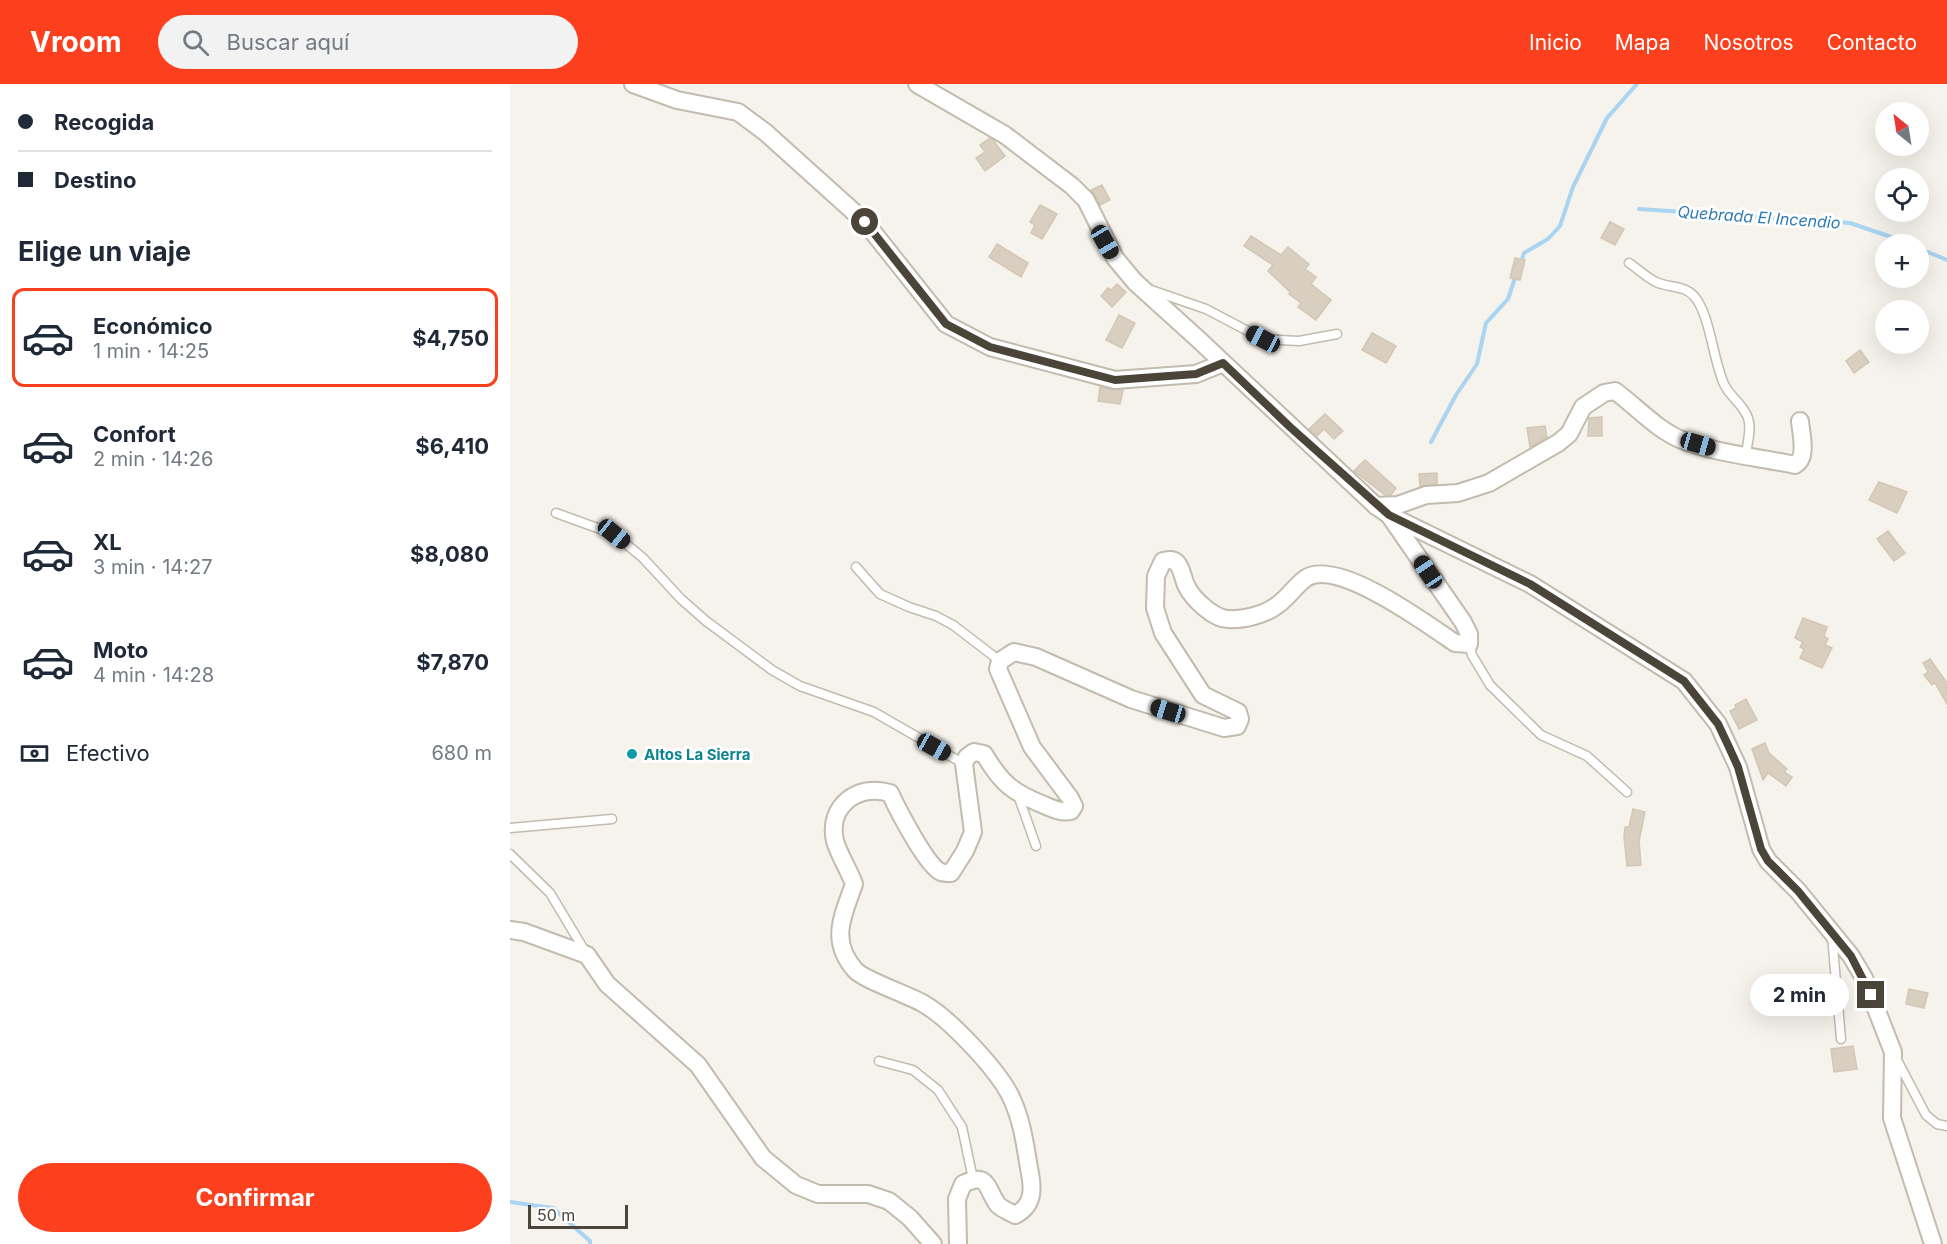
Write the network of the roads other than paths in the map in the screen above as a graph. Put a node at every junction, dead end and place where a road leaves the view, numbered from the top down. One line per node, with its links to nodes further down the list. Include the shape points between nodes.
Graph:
1 (633, 84): 6 (street, via 677,100 738,112 865,222 946,324 990,347 1115,380 1196,374)
2 (916, 84): 4 (street, via 1005,135 1072,186 1086,201 1115,258)
3 (1629, 263): 8 (lane, via 1653,280 1694,295 1707,323 1725,386 1748,417)
4 (1137, 285): 5 (lane, via 1206,309 1263,339 1299,341); 6 (street)
5 (1337, 334)
6 (1223, 363): 9 (street)
7 (1800, 421): 8 (street, via 1800,463)
8 (1746, 455): 9 (street, via 1682,440 1615,392 1604,393 1583,407 1569,434 1558,443 1489,483 1458,493 1426,495)
9 (1383, 511): 12 (street, via 1462,622 1469,634); 22 (street, via 1530,584 1684,681 1718,724 1733,756 1768,861)
10 (556, 513): 14 (lane, via 614,534 706,621 772,670 800,686 874,712)
11 (856, 567): 13 (lane, via 880,594 953,625)
12 (1468, 644): 13 (street, via 1455,643 1365,586 1334,574 1319,573 1307,578 1276,607 1226,620 1204,608 1187,589 1177,563 1172,560 1163,561 1156,576 1155,608 1163,633 1203,694 1238,712 1237,726 1224,728 1131,699 1036,657 1014,652); 15 (lane, via 1490,685 1540,735 1587,756)
13 (1000, 661): 16 (street, via 998,669 1032,747 1074,806 1065,813)
14 (964, 764): 16 (street, via 970,753 984,754 1002,781); 28 (street, via 973,832 951,873 935,868 904,824 890,793 862,791 840,810 834,825 836,843 854,884 839,928 840,943 856,972 925,1004 949,1022 975,1048 1010,1096 1022,1127 1033,1187 1030,1198 1024,1210 1015,1215 999,1206 982,1180)
15 (1627, 792)
16 (1018, 795): 19 (lane)
17 (612, 819): 18 (lane)
18 (510, 828)
19 (1036, 846)
20 (510, 854): 23 (lane, via 550,893)
21 (510, 930): 23 (street)
22 (1832, 933): 24 (lane); 25 (street, via 1864,978)
23 (586, 955): 29 (street, via 607,984 698,1065 763,1158 796,1185 818,1194 868,1194 889,1201)
24 (1841, 1039)
25 (1893, 1052): 27 (lane, via 1926,1114 1937,1124); 31 (street, via 1892,1118)
26 (879, 1061): 28 (lane, via 913,1070 938,1090 962,1127)
27 (1947, 1126)
28 (973, 1179): 30 (street, via 963,1184 957,1198)
29 (933, 1244)
30 (958, 1244)
31 (1933, 1244)

